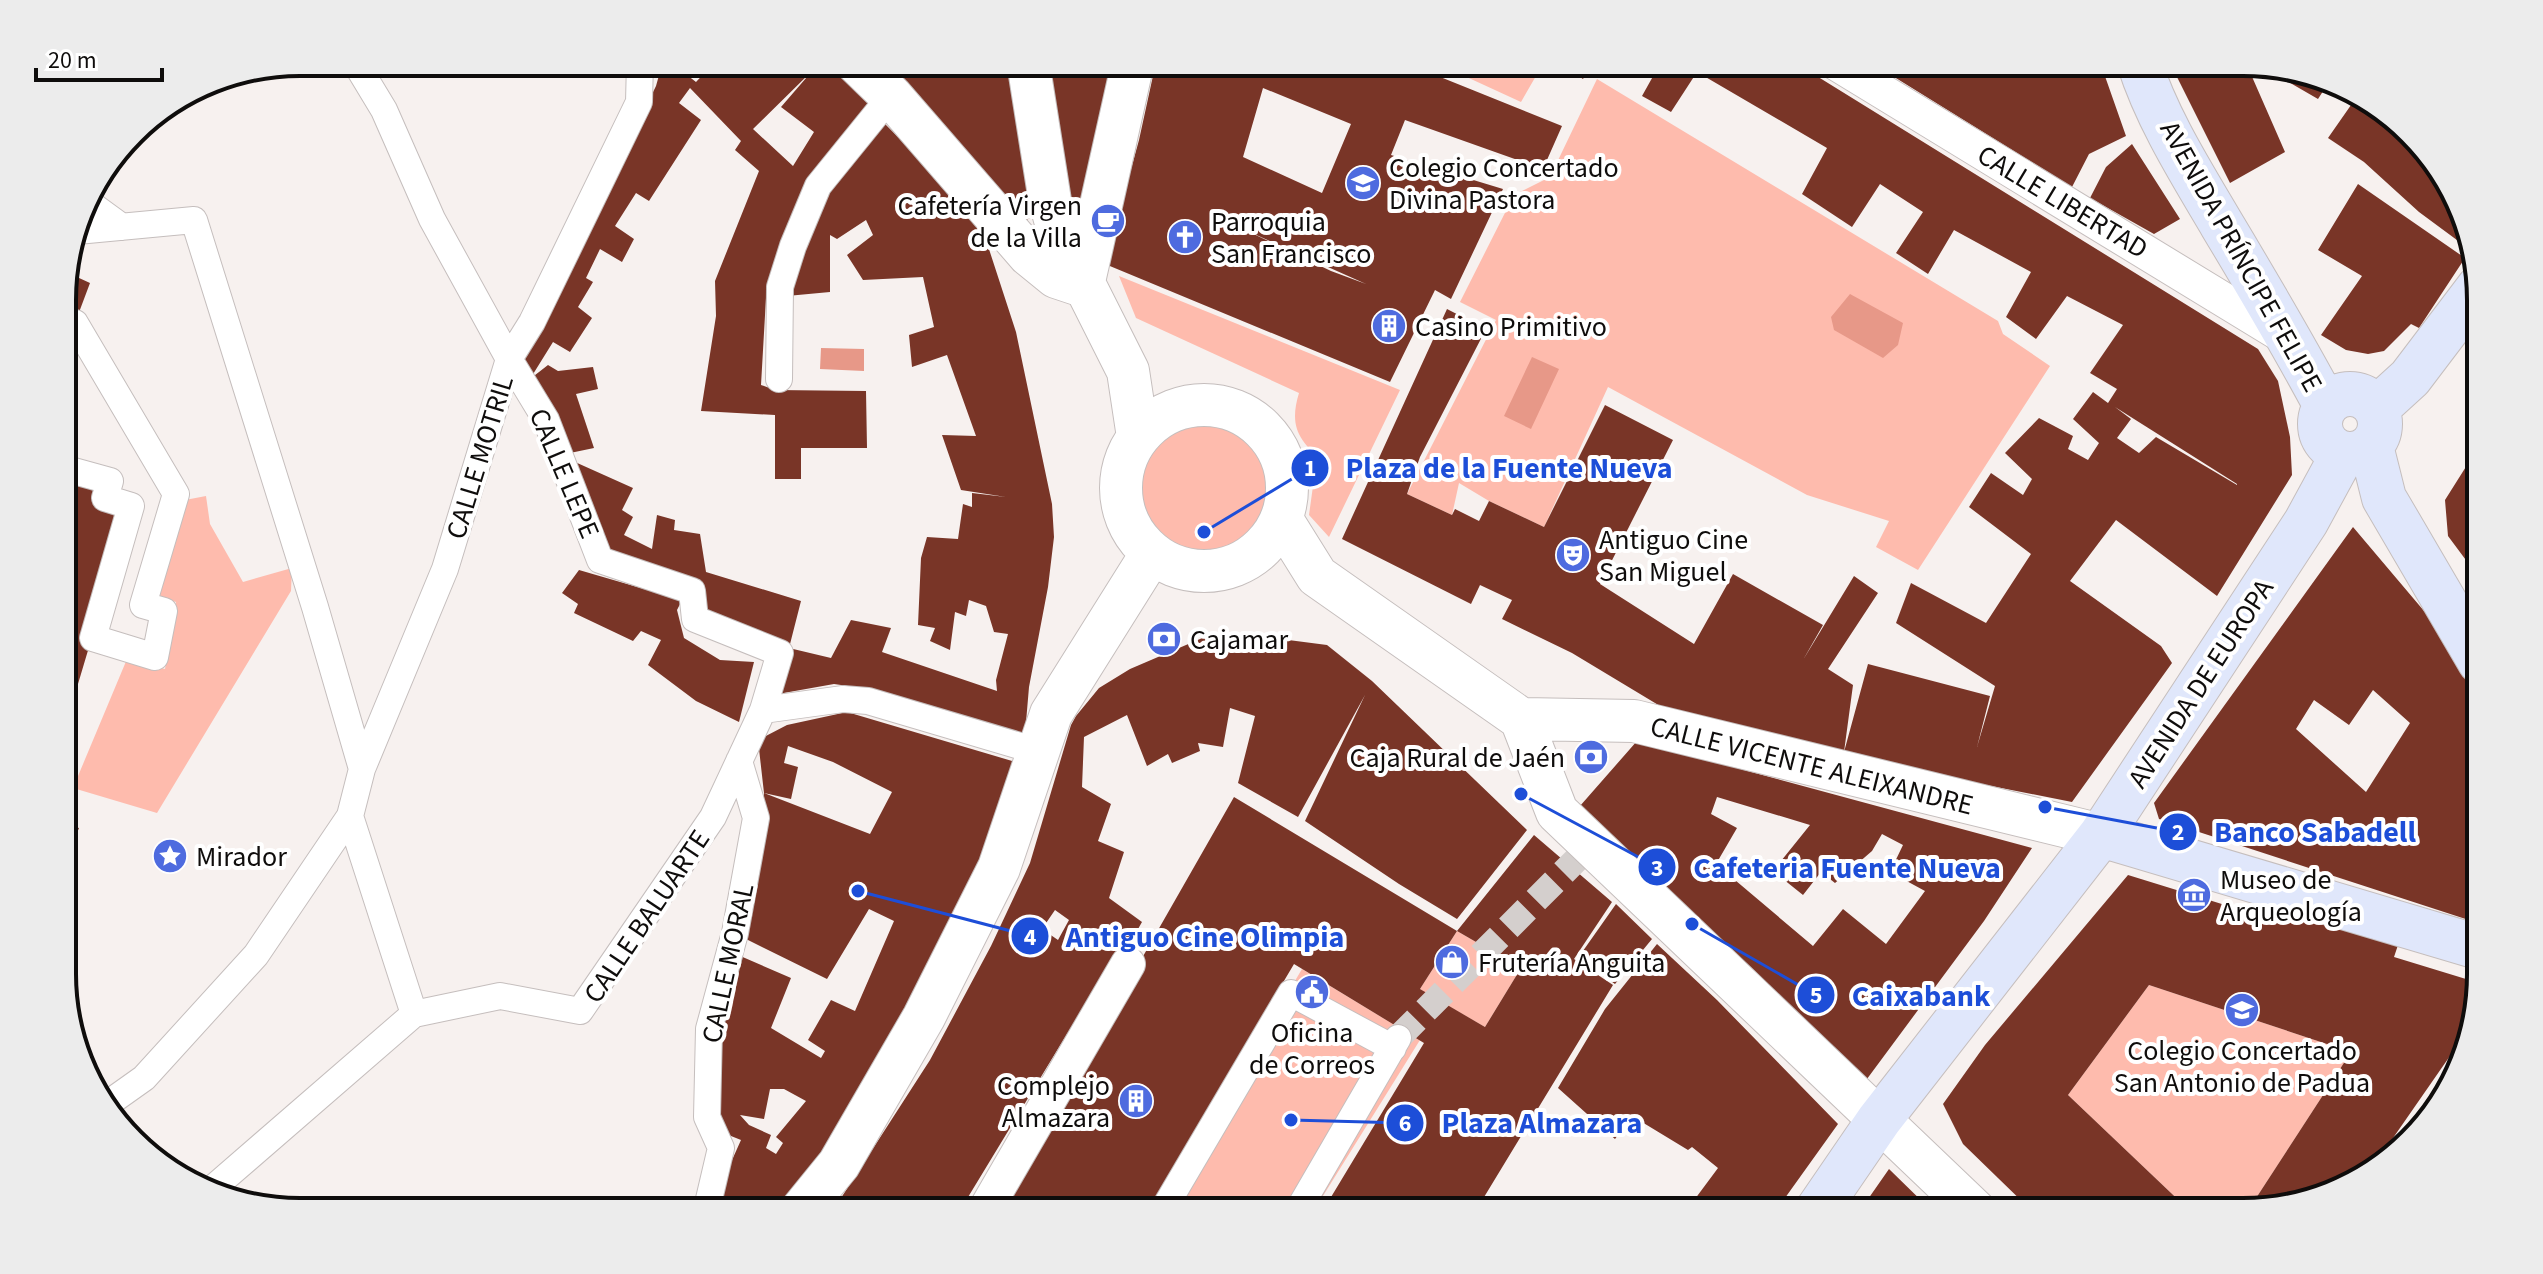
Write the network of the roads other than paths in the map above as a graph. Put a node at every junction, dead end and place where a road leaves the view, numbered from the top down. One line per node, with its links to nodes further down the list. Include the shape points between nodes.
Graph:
1 (363, 76): 16 (street, CALLE LEPE, via 432,219)
2 (640, 76): 16 (street, CALLE MOTRIL, via 639,102)
3 (870, 76): 8 (street)
4 (1030, 76): 12 (street, via 1050,201)
5 (1130, 76): 12 (street)
6 (1857, 76): 15 (street, CALLE LIBERTAD)
7 (2145, 76): 15 (main road, AVENIDA PRÍNCIPE FELIPE, via 2193,176)
8 (891, 96): 12 (street, via 1029,255 1056,277); 18 (street, via 818,186 793,246 780,287)
9 (96, 208): 10 (street)
10 (122, 227): 11 (street); 32 (street, via 194,220)
11 (88, 230)
12 (1083, 286): 17 (street)
13 (2467, 303): 20 (main road, AVENIDA DE EUROPA)
14 (76, 325): 22 (street, via 176,494 143,605 164,611 155,657 93,638 131,506 105,498 110,481)
15 (2291, 341): 20 (main road, AVENIDA PRÍNCIPE FELIPE, via 2326,406 2352,393 2370,401)
16 (509, 359): 28 (street, CALLE LEPE, via 546,420 600,560 692,591 695,619 780,653); 32 (street, CALLE MOTRIL, via 445,569)
17 (1128, 371): 19 (street); 21 (street)
18 (779, 379)
19 (1180, 409): 21 (street); 23 (street, via 1206,405 1232,410 1256,423 1274,442 1285,467 1288,494)
20 (2363, 436): 27 (main road, via 2384,498); 34 (main road, AVENIDA DE EUROPA)
21 (1138, 437): 24 (street, via 1125,460 1124,511 1135,535)
22 (76, 472)
23 (1282, 520): 25 (street, via 1269,542); 26 (street)
24 (1152, 553): 25 (street, via 1199,572); 30 (street)
25 (1248, 559): 26 (street)
26 (1317, 576): 29 (street)
27 (2467, 640)
28 (763, 710): 30 (street, via 843,699 868,701); 31 (street, CALLE BALUARTE)
29 (1521, 719): 34 (street, CALLE VICENTE ALEIXANDRE, via 1634,721); 39 (street, via 1557,812)
30 (1046, 733): 42 (street, via 999,868 924,1017 839,1164)
31 (739, 761): 37 (street, CALLE BALUARTE, via 713,817 580,1011 500,996); 41 (street, CALLE MORAL, via 756,818 735,933 709,1029 707,1117 721,1148)
32 (362, 769): 33 (street, CALLE MOTRIL)
33 (350, 816): 37 (street); 38 (street, via 256,955 144,1078)
34 (2101, 835): 35 (main road); 39 (main road, AVENIDA DE EUROPA)
35 (2467, 944)
36 (1128, 964): 43 (street)
37 (414, 1014): 40 (street, CALLE BALUARTE)
38 (115, 1099)
39 (1879, 1120): 46 (main road, AVENIDA DE EUROPA); 47 (street)
40 (219, 1183)
41 (709, 1198)
42 (811, 1198)
43 (992, 1198)
44 (1170, 1198): 45 (street, via 1291,993 1396,1043)
45 (1305, 1198)
46 (1826, 1198)
47 (1961, 1198)

